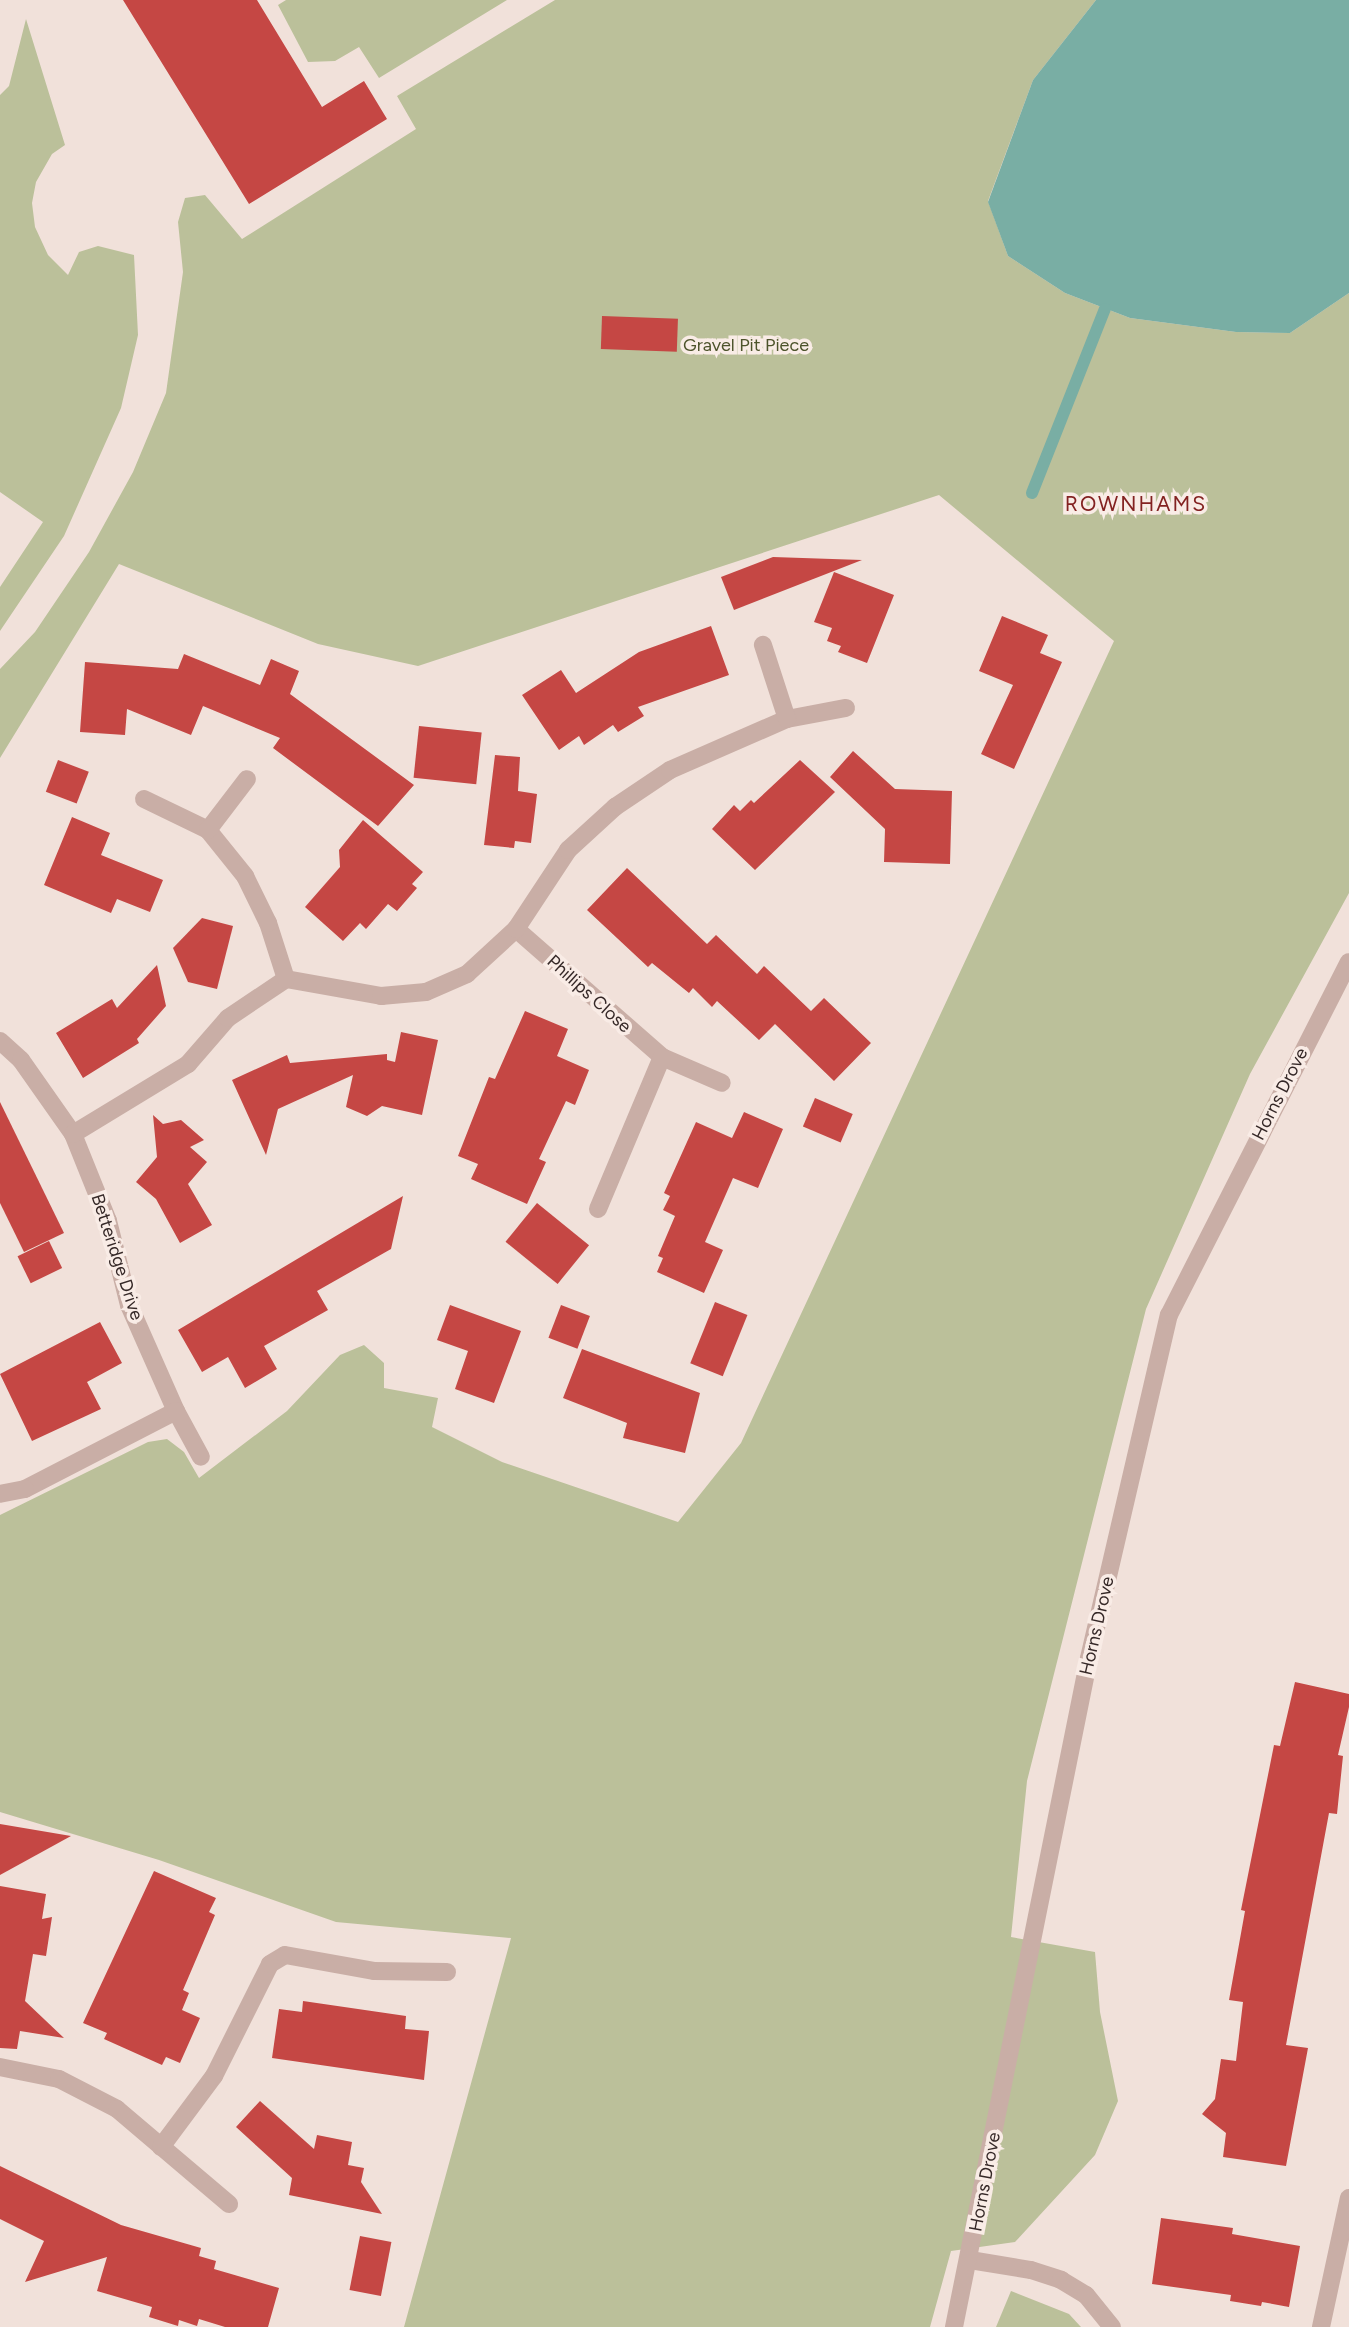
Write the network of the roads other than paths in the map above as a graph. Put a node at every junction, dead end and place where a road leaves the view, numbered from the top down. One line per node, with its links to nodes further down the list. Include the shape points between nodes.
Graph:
1 (763, 645): 3 (street)
2 (846, 708): 3 (street)
3 (787, 719): 7 (street, via 670,770 615,807 568,850)
4 (247, 779): 6 (street)
5 (144, 799): 6 (street)
6 (208, 830): 9 (street, via 245,876 268,923)
7 (516, 929): 9 (street, via 467,974 426,992 381,996); 11 (street, Phillips Close)
8 (1349, 962): 23 (street, Horns Drove, via 1169,1315 1089,1658)
9 (285, 979): 13 (street, via 228,1018 188,1064)
10 (0, 1041): 13 (street, Betteridge Drive, via 21,1060)
11 (662, 1056): 12 (street, Phillips Close); 14 (street)
12 (722, 1083)
13 (73, 1134): 15 (street, Betteridge Drive, via 108,1221 129,1305)
14 (598, 1209)
15 (176, 1410): 16 (street, Betteridge Drive); 17 (street, via 24,1489)
16 (201, 1457)
17 (0, 1494)
18 (447, 1972): 20 (street, via 374,1971 285,1955 270,1964 254,1988 214,2076)
19 (0, 2067): 20 (street, via 59,2079 117,2109)
20 (161, 2147): 22 (street)
21 (1349, 2199): 26 (street)
22 (229, 2204)
23 (970, 2260): 24 (street, Horns Drove); 25 (street, via 1061,2280 1086,2295)
24 (954, 2327)
25 (1112, 2327)
26 (1321, 2327)

